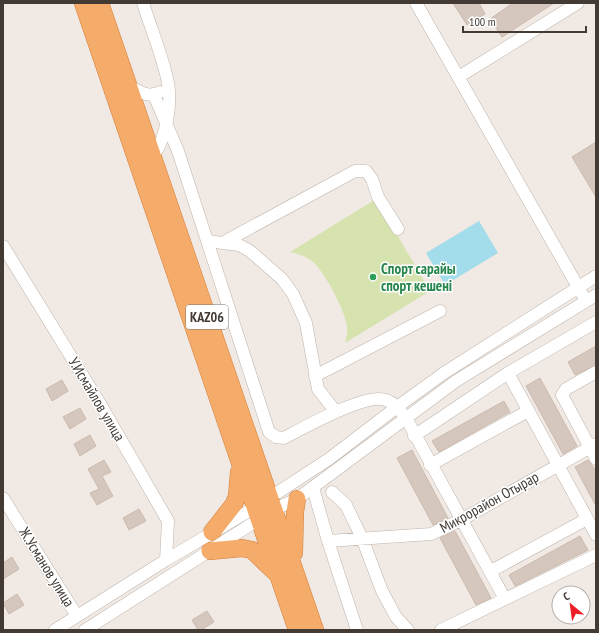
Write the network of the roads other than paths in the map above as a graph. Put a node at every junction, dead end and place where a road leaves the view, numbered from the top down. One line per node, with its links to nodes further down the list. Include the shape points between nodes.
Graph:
1 (83, 3): 22 (highway, KАZ06)
2 (100, 3): 9 (highway, KАZ06)
3 (143, 3): 8 (street)
4 (416, 3): 19 (street)
5 (426, 3): 7 (street)
6 (578, 3): 7 (street)
7 (465, 73): 19 (street)
8 (168, 84): 10 (street); 11 (street)
9 (129, 86): 10 (street, via 146,95); 13 (highway, KАZ06)
10 (154, 95): 11 (street)
11 (166, 120): 12 (street); 13 (street, via 161,144)
12 (178, 151): 13 (street, via 165,150); 15 (street)
13 (154, 155): 22 (highway, KАZ06)
14 (398, 229): 16 (street, via 378,196 372,179 362,170 355,171)
15 (207, 241): 16 (street); 29 (street, via 269,432 276,437 284,438)
16 (224, 242): 26 (street, via 239,245 250,252 282,279 293,294 306,323)
17 (3, 246): 51 (street, У.Исмайлов улица, via 102,407 168,521)
18 (596, 276): 19 (street)
19 (582, 285): 20 (street); 27 (street, via 444,373)
20 (592, 297): 30 (street, via 456,381)
21 (440, 311): 26 (street)
22 (197, 313): 34 (highway, KАZ06); 41 (highway, KАZ06)
23 (596, 322): 25 (street)
24 (596, 372): 32 (street, via 566,389 562,395)
25 (508, 373): 28 (street); 31 (street)
26 (315, 376): 29 (street, via 318,389)
27 (397, 407): 29 (street, via 377,398); 30 (street); 41 (street)
28 (528, 411): 35 (street); 36 (street)
29 (336, 412)
30 (406, 418): 31 (street); 37 (street)
31 (414, 436): 36 (street)
32 (593, 446): 33 (street); 35 (street, Микрорайон Отырар)
33 (596, 460)
34 (239, 461): 42 (highway, KАZ06); 45 (highway, via 237,496 234,504)
35 (557, 464): 43 (street); 44 (street, Микрорайон Отырар)
36 (430, 465): 44 (street)
37 (313, 488): 40 (street); 48 (street)
38 (332, 492): 47 (street, via 346,505)
39 (3, 498): 56 (street, Ж.Усманов улица)
40 (297, 499): 41 (street); 52 (highway, via 294,512)
41 (273, 503): 42 (street); 52 (highway, KАZ06)
42 (257, 514): 45 (street); 49 (street); 54 (highway, KАZ06)
43 (587, 519): 46 (street); 53 (street)
44 (461, 520): 47 (street, Микрорайон Отырар, via 425,535); 53 (street)
45 (212, 532): 51 (street)
46 (596, 535)
47 (362, 538): 48 (street, Микрорайон Отырар); 62 (street, via 382,591 396,617)
48 (328, 540): 61 (street)
49 (210, 551): 54 (highway, via 242,548 252,550); 58 (street)
50 (596, 555): 55 (street)
51 (166, 560): 56 (street)
52 (294, 567): 60 (highway, KАZ06)
53 (491, 571): 55 (street)
54 (278, 576): 59 (highway, KАZ06)
55 (505, 599): 63 (street)
56 (78, 616): 57 (street)
57 (55, 630)
58 (85, 630)
59 (297, 630)
60 (315, 630)
61 (357, 630)
62 (408, 630)
63 (441, 630)

